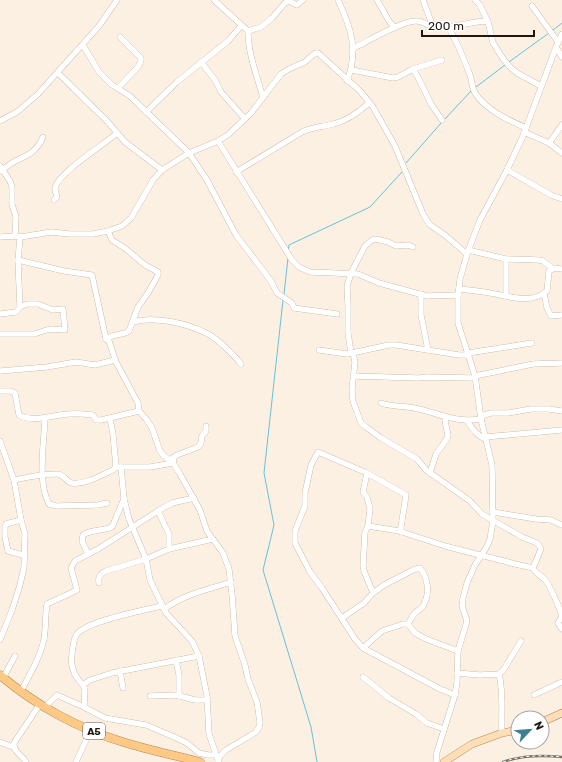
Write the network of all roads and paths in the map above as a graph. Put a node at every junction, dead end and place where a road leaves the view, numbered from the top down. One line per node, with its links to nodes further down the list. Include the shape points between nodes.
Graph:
1 (117, 0): 17 (street)
2 (303, 0): 14 (street, via 297,5 289,1 285,3 261,27)
3 (338, 0): 19 (street, via 347,19)
4 (377, 0): 13 (street)
5 (423, 0): 11 (street)
6 (476, 0): 9 (street)
7 (217, 1): 10 (street)
8 (532, 6): 18 (street, via 545,22)
9 (488, 22): 12 (street); 27 (street, via 493,43 504,60 517,73)
10 (241, 26): 14 (street); 22 (street, via 228,41)
11 (432, 27): 12 (street); 13 (street, via 417,20)
12 (448, 27): 36 (street, via 457,41 475,92 483,102 504,118)
13 (395, 28): 19 (street)
14 (248, 31): 29 (street, via 253,65)
15 (562, 34): 18 (street)
16 (120, 37): 28 (street, via 141,61)
17 (82, 45): 25 (street); 28 (street, via 99,72)
18 (557, 45): 20 (street); 27 (street)
19 (354, 48): 24 (street)
20 (562, 57)
21 (442, 60): 23 (street)
22 (201, 62): 31 (street); 32 (street, via 221,92)
23 (413, 69): 24 (street, via 393,78); 33 (street)
24 (352, 70): 26 (street)
25 (58, 73): 34 (street, via 27,104); 37 (street)
26 (347, 81): 29 (street, via 321,55 315,53 305,62 281,74); 30 (street, via 360,91)
27 (541, 86): 36 (street)
28 (118, 88): 31 (street)
29 (263, 98): 32 (street)
30 (369, 103): 46 (street, via 346,120 311,128 296,135); 53 (street, via 395,146 429,224)
31 (146, 112): 41 (street)
32 (245, 119): 39 (street)
33 (442, 120)
34 (0, 121)
35 (562, 125): 40 (street)
36 (525, 130): 40 (street); 45 (street)
37 (117, 133): 44 (street); 48 (street, via 59,181)
38 (43, 137): 43 (street, via 40,145 29,155)
39 (218, 141): 41 (street); 46 (street)
40 (549, 143): 42 (street)
41 (189, 153): 44 (street); 65 (street, via 236,235 271,281 277,293 292,303 294,308)
42 (562, 153)
43 (1, 169): 50 (street, via 12,187)
44 (162, 170): 49 (street, via 153,180 131,218 122,226)
45 (507, 170): 47 (street); 53 (street, via 480,220)
46 (236, 172): 58 (street, via 292,260 310,272)
47 (562, 199)
48 (54, 200)
49 (108, 231): 50 (street, via 78,234 52,232); 67 (street, via 112,240 158,272 138,307)
50 (17, 236): 51 (street); 55 (street)
51 (0, 237)
52 (413, 247): 58 (street, via 372,240 365,246)
53 (467, 252): 54 (street); 59 (street)
54 (506, 259): 56 (street, via 539,260); 62 (street)
55 (18, 260): 63 (street); 69 (street, via 92,275)
56 (552, 268): 57 (street); 60 (street, via 548,275 547,291)
57 (562, 269)
58 (351, 273): 61 (street); 73 (street, via 346,295)
59 (458, 292): 61 (street, via 431,296); 62 (street); 74 (street, via 458,323)
60 (544, 293): 62 (street, via 535,298 525,299); 66 (street, via 551,316)
61 (421, 294): 72 (street, via 421,315)
62 (506, 296)
63 (20, 307): 64 (street, via 16,312); 68 (street, via 38,304 53,310 63,309 65,330 50,329 34,334)
64 (0, 314)
65 (337, 314)
66 (562, 315)
67 (133, 322): 69 (street, via 127,332); 77 (street, via 164,320 206,333)
68 (0, 334)
69 (106, 339): 75 (street)
70 (532, 343): 74 (street)
71 (319, 350): 73 (street)
72 (428, 350): 73 (street, via 389,345); 74 (street)
73 (352, 353): 79 (street, via 355,362)
74 (468, 354): 80 (street)
75 (115, 360): 78 (street, via 95,365 76,362); 83 (street)
76 (562, 363): 80 (street, via 533,364)
77 (242, 364)
78 (0, 371)
79 (353, 376): 80 (street); 97 (street, via 353,401 361,422 381,438 417,458)
80 (474, 376): 88 (street)
81 (0, 391): 86 (street, via 15,393 18,413 21,416)
82 (381, 403): 85 (street, via 416,408)
83 (140, 411): 87 (street); 94 (street, via 152,428 160,451)
84 (562, 411): 88 (street, via 531,409 484,414)
85 (446, 417): 89 (street); 97 (street, via 447,439 436,454)
86 (45, 418): 87 (street, via 93,414 96,420); 98 (street)
87 (110, 419): 95 (street)
88 (481, 419): 89 (street); 92 (street)
89 (467, 421): 92 (street)
90 (206, 426): 94 (street, via 198,447 177,455)
91 (562, 430): 92 (street)
92 (486, 438): 104 (street, via 492,464)
93 (0, 441): 99 (street)
94 (172, 460): 95 (street, via 150,467); 100 (street)
95 (118, 467): 98 (street, via 88,480 71,483 59,474); 101 (street)
96 (367, 473): 108 (street, via 363,492 370,509); 110 (street, via 406,495); 122 (street, via 318,452 311,465 304,493 305,506 295,531 295,543 303,561)
97 (430, 473): 106 (street)
98 (42, 475): 99 (street); 102 (street, via 47,500 51,506)
99 (14, 480): 105 (street)
100 (194, 498): 103 (street); 111 (street, via 207,531)
101 (124, 499): 109 (street); 113 (street, via 112,527 83,535 82,541)
102 (107, 503)
103 (158, 511): 109 (street); 112 (street, via 169,534)
104 (493, 512): 106 (street); 107 (street, via 551,520)
105 (21, 520): 114 (street, via 25,534); 114 (street, via 6,524 5,537 8,551)
106 (493, 521): 115 (street, via 490,539); 117 (street, via 537,542 541,549)
107 (562, 525)
108 (368, 526): 110 (street); 120 (street, via 365,532 364,571)
109 (133, 527): 113 (street); 116 (street)
110 (401, 532): 115 (street)
111 (213, 539): 112 (street); 118 (street, via 227,562)
112 (169, 549): 116 (street)
113 (88, 554): 140 (street, via 75,561 71,568 76,591 47,604 42,647)
114 (23, 555): 125 (street, via 24,567 20,585)
115 (481, 555): 117 (street); 128 (street, via 467,583 463,598 462,606 467,621)
116 (146, 559): 119 (street, via 103,573 98,577); 121 (street, via 150,580)
117 (533, 568): 124 (street, via 547,581 557,602 562,616 558,623)
118 (231, 582): 121 (street, via 176,600); 156 (street, via 235,636 257,702 260,722 256,732 226,750)
119 (99, 583)
120 (373, 593): 122 (street, via 364,603); 123 (street, via 420,568 428,584 428,590 424,605)
121 (163, 608): 130 (street, via 192,641); 138 (street, via 99,622 77,634 71,661 77,679)
122 (342, 618): 127 (street)
123 (408, 624): 127 (street, via 382,631); 128 (street, via 415,633 426,639)
124 (562, 629)
125 (0, 640)
126 (521, 641): 134 (street)
127 (363, 648): 141 (street)
128 (458, 651): 133 (street)
129 (15, 656): 135 (street)
130 (199, 656): 131 (street); 145 (street)
131 (176, 660): 132 (street); 144 (street)
132 (120, 671): 138 (street, via 90,680); 139 (street)
133 (458, 673): 134 (street); 141 (street)
134 (499, 674): 153 (street, via 503,709)
135 (1, 677): 140 (highway, A5)
136 (363, 677): 151 (street, via 427,723)
137 (562, 682): 142 (street)
138 (83, 685): 147 (street)
139 (123, 688)
140 (21, 691): 146 (highway, A5)
141 (455, 695): 151 (street)
142 (534, 695)
143 (150, 696): 144 (street)
144 (179, 696): 145 (street)
145 (208, 700): 156 (street, via 209,734)
146 (42, 705): 147 (street, via 57,695); 150 (highway, A5); 155 (street)
147 (84, 707): 156 (street, via 110,720 133,722 161,730 199,753)
148 (562, 713): 149 (main road)
149 (550, 718)
150 (90, 729): 158 (street); 159 (highway, A5, via 122,742)
151 (444, 729): 160 (street)
152 (510, 732): 153 (main road)
153 (502, 733): 161 (main road, via 472,744)
154 (0, 742): 155 (street)
155 (13, 747): 157 (street)
156 (217, 759)
157 (27, 761)
158 (76, 762)
159 (200, 762)
160 (436, 762)
161 (444, 762)

